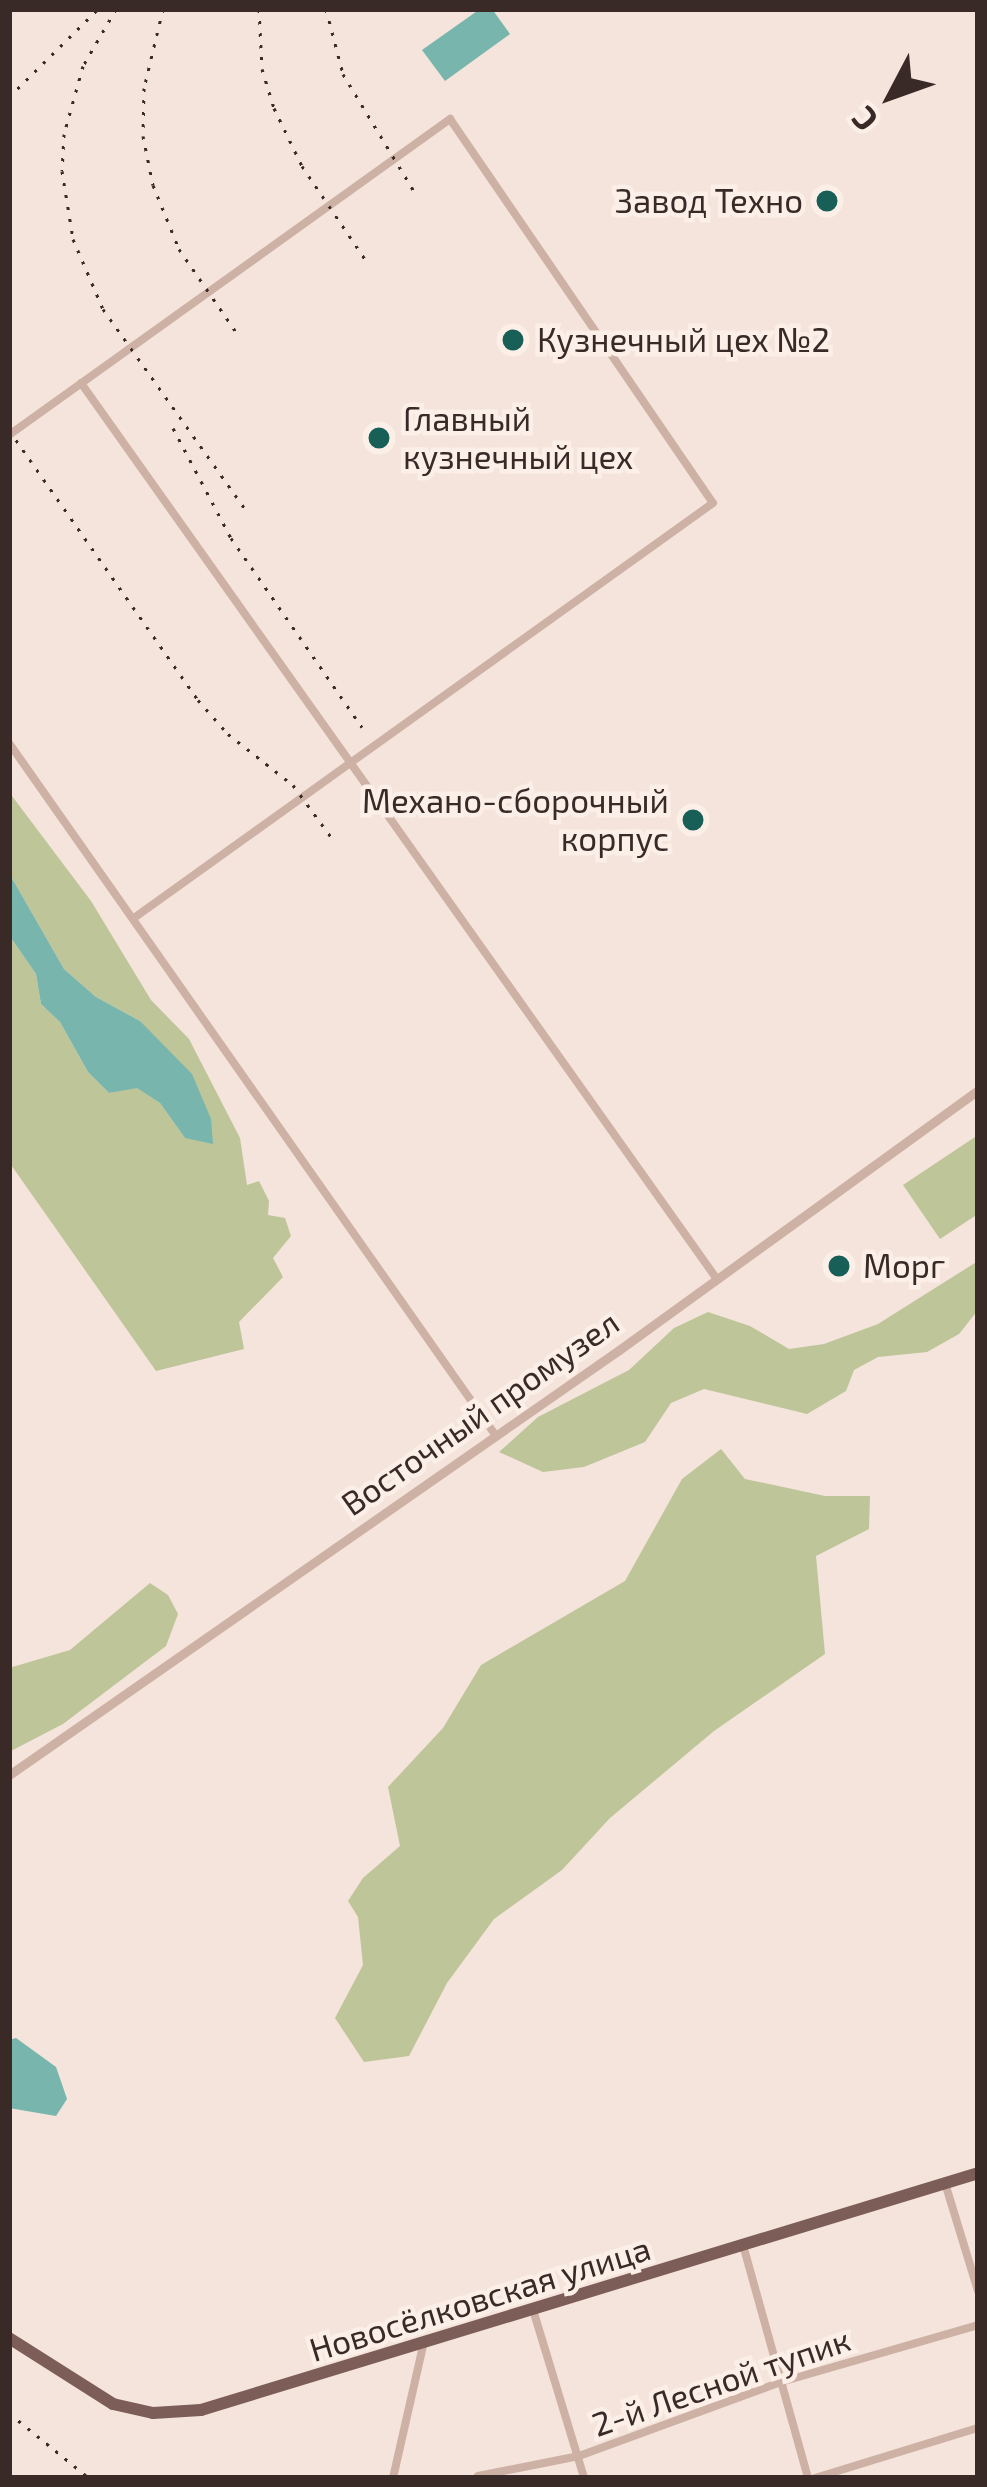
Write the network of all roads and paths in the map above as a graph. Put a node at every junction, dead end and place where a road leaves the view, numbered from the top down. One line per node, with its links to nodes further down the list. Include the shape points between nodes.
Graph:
1 (81, 383): 2 (street); 4 (street); 4 (street, via 450,119 713,503)
2 (9, 435)
3 (9, 743): 5 (street)
4 (348, 765): 5 (street); 7 (street)
5 (134, 918): 8 (street)
6 (978, 1090): 7 (street, Восточный промузел)
7 (716, 1278): 8 (street, Восточный промузел)
8 (496, 1436): 9 (street, Восточный промузел)
9 (9, 1774)
10 (978, 2173): 11 (main road, Новосёлковская улица)
11 (945, 2183): 12 (main road, Новосёлковская улица); 13 (street)
12 (743, 2246): 14 (main road, Новосёлковская улица); 18 (street)
13 (978, 2291)
14 (534, 2313): 17 (main road, Новосёлковская улица); 20 (street)
15 (978, 2325): 18 (street, 2-й Лесной тупик)
16 (9, 2338): 17 (main road, Новосёлковская улица, via 94,2395 153,2413 201,2410)
17 (423, 2347): 22 (street)
18 (781, 2382): 20 (street, 2-й Лесной тупик); 24 (street)
19 (978, 2428): 24 (street)
20 (579, 2456): 21 (street, 2-й Лесной тупик); 23 (street)
21 (478, 2476)
22 (393, 2478)
23 (584, 2478)
24 (811, 2478)

